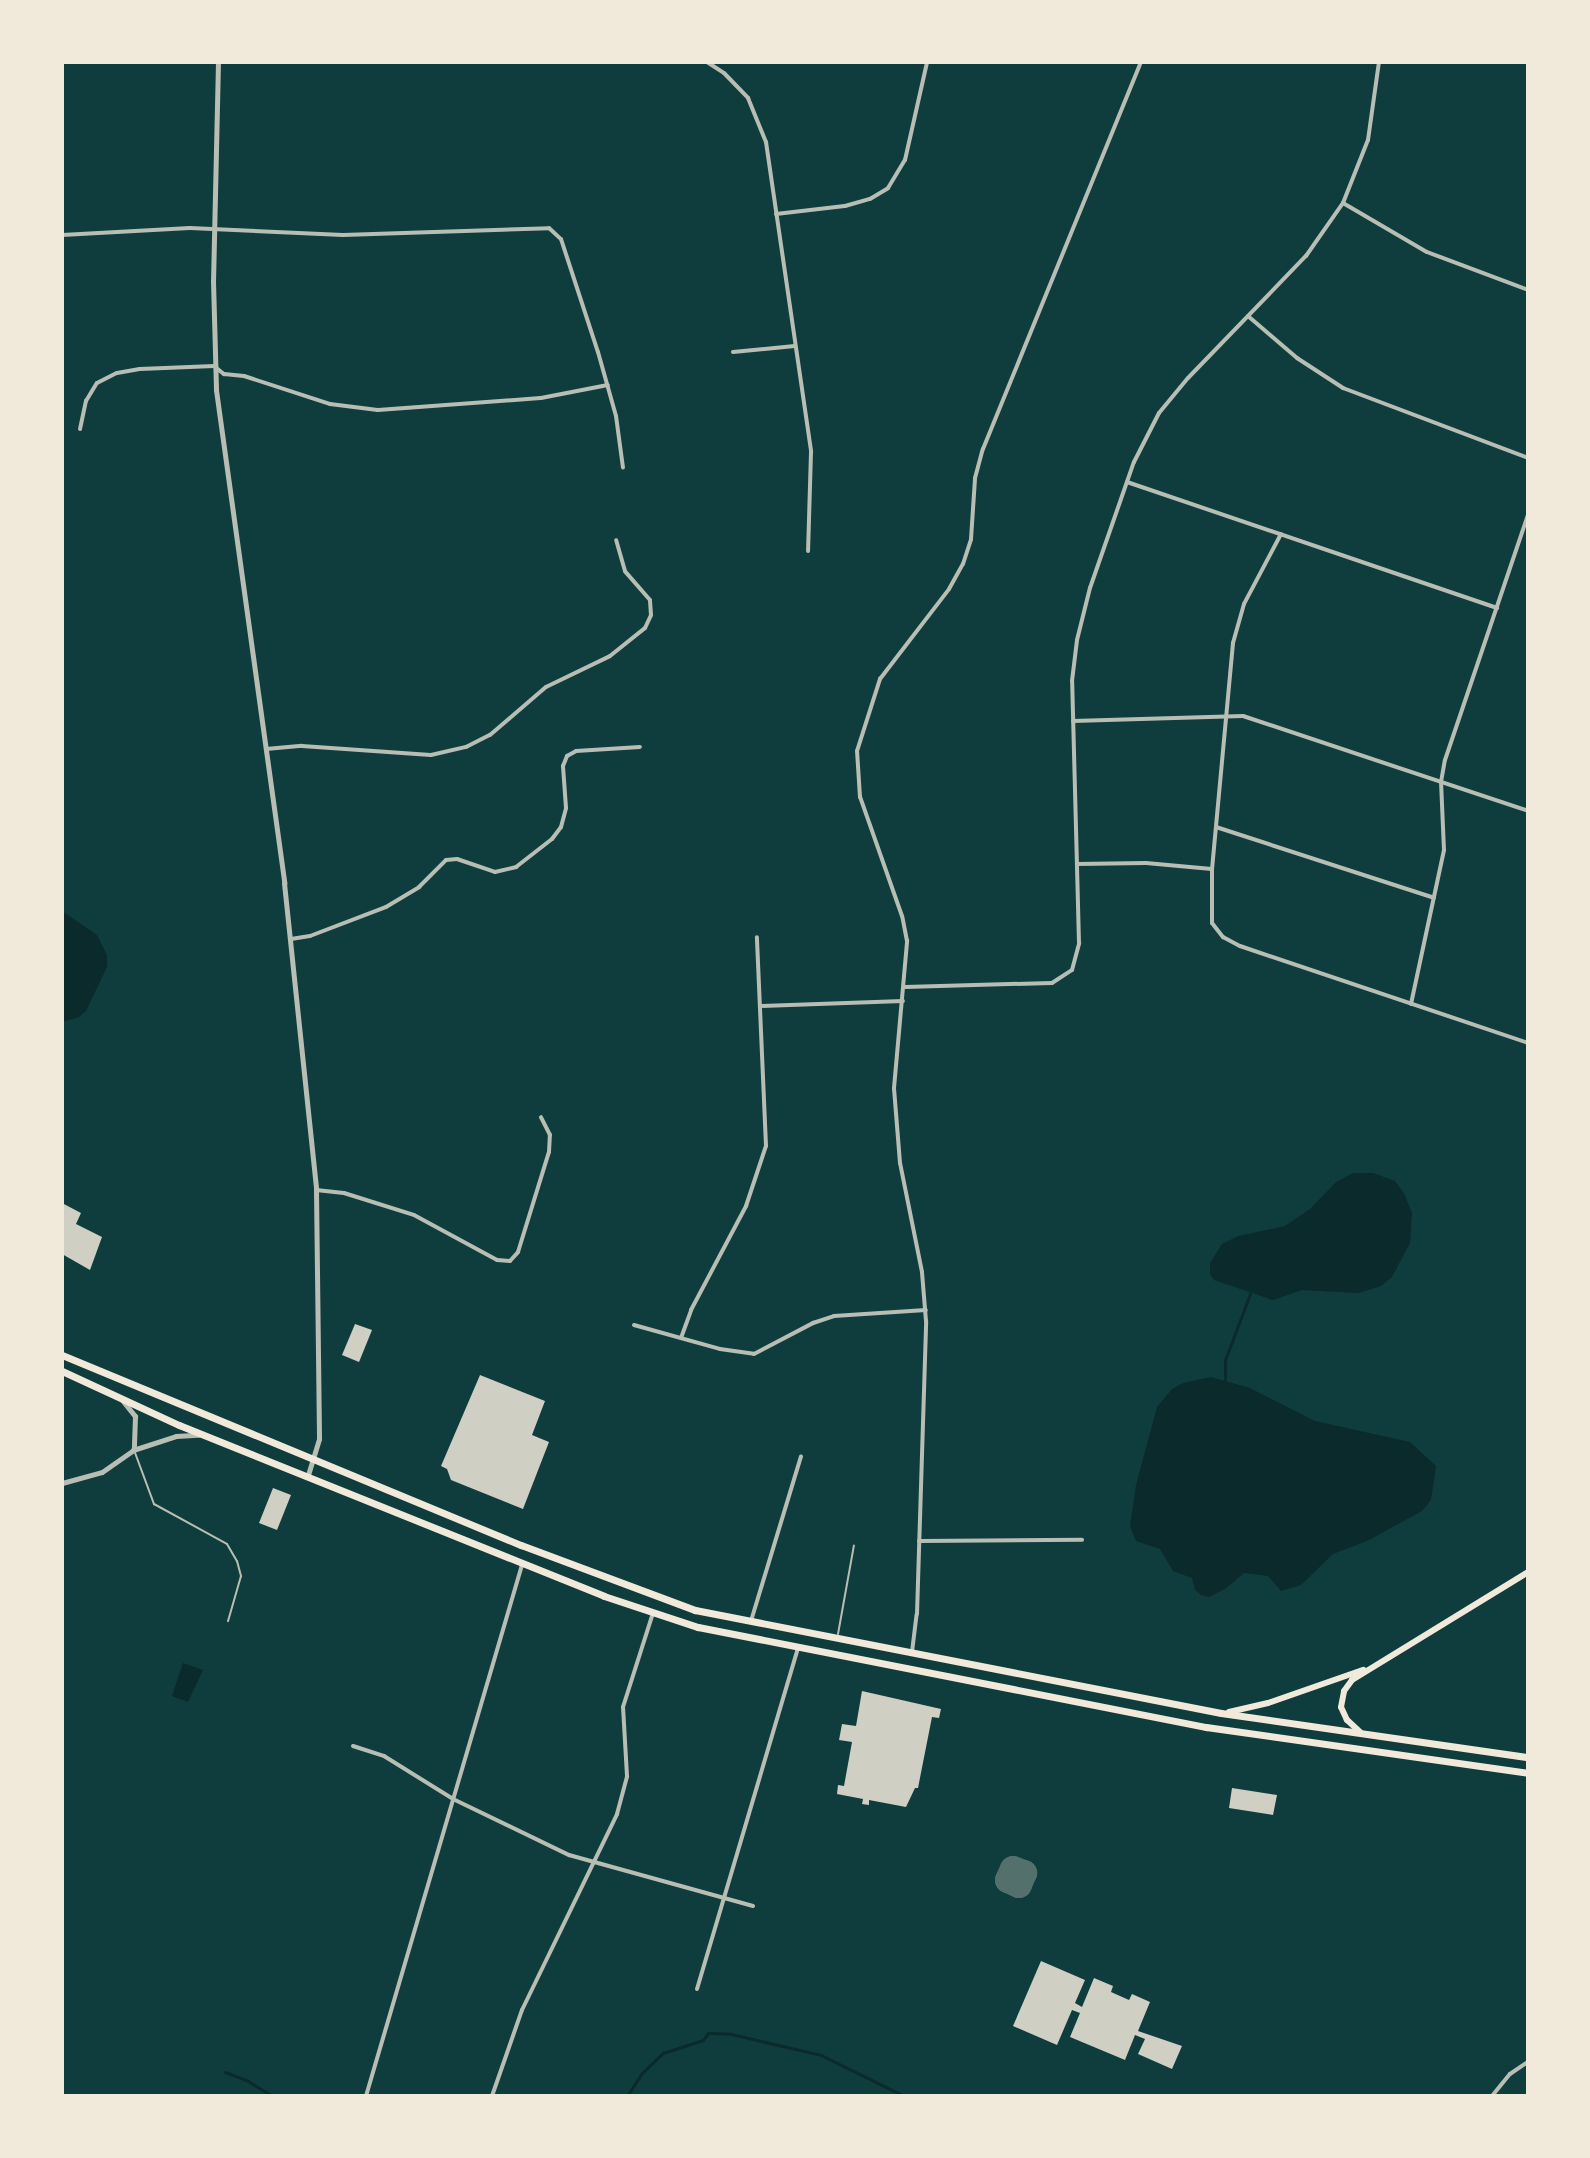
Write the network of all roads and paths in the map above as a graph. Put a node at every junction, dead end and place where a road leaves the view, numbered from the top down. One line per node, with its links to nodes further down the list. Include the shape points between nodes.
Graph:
1 (218, 62): 8 (street)
2 (707, 62): 7 (street, via 741,89 760,119)
3 (927, 62): 7 (street, via 905,160 888,188 858,203)
4 (1141, 62): 37 (street, via 983,449 963,564 880,679 859,741 860,797 905,928)
5 (1379, 62): 6 (street, via 1368,140)
6 (1343, 203): 10 (street, via 1427,252); 11 (street, via 1306,256)
7 (776, 214): 12 (street)
8 (213, 228): 9 (street); 14 (street); 15 (street, via 343,235 537,226 554,230)
9 (62, 235)
10 (1528, 290)
11 (1248, 316): 17 (street, via 1343,388); 19 (street, via 1159,413)
12 (795, 346): 13 (street); 23 (street, via 812,466)
13 (733, 352)
14 (214, 366): 15 (street, via 224,374 330,404 378,410 541,398); 16 (street, via 129,370 106,377 90,391); 28 (street)
15 (608, 385): 18 (street)
16 (80, 429)
17 (1528, 458)
18 (623, 468)
19 (1127, 482): 21 (street); 26 (street, via 1081,623 1073,667)
20 (1528, 515): 24 (street)
21 (1281, 534): 24 (street); 25 (street, via 1239,617)
22 (616, 540): 28 (street, via 625,571 650,600 645,628 610,656 546,687 490,735 431,755 302,746)
23 (808, 551)
24 (1497, 608): 29 (street)
25 (1226, 714): 26 (street); 29 (street); 31 (street)
26 (1073, 721): 32 (street)
27 (640, 747): 36 (street, via 582,750 567,756 561,827 516,867 495,872 446,860 419,887 386,907)
28 (266, 749): 36 (street)
29 (1441, 782): 30 (street); 34 (street, via 1445,840)
30 (1528, 811)
31 (1216, 827): 33 (street); 34 (street)
32 (1077, 864): 33 (street); 37 (street, via 1078,953 1067,976 1041,984)
33 (1212, 869): 39 (street, via 1210,916 1223,937)
34 (1434, 898): 39 (street)
35 (757, 937): 40 (street)
36 (291, 939): 43 (street)
37 (905, 987): 38 (street)
38 (903, 1001): 40 (street); 44 (street, via 894,1075 897,1135)
39 (1411, 1004): 41 (street)
40 (760, 1006): 46 (street, via 767,1130 763,1162)
41 (1528, 1043)
42 (541, 1117): 43 (street, via 550,1135 549,1152 518,1252 510,1261 497,1260 414,1215 344,1193)
43 (316, 1190): 53 (street)
44 (926, 1310): 46 (street, via 834,1316 754,1354); 57 (street)
45 (634, 1325): 46 (street)
46 (681, 1338)
47 (62, 1355): 53 (highway)
48 (62, 1371): 49 (highway)
49 (120, 1399): 50 (highway); 51 (street, via 135,1416)
50 (206, 1436): 51 (street, via 176,1436); 54 (highway)
51 (133, 1450): 55 (street, via 102,1472); 62 (lane, via 154,1504 227,1544 237,1561 241,1576)
52 (801, 1456): 63 (street)
53 (315, 1459): 54 (street); 63 (highway, via 615,1583)
54 (308, 1475): 59 (highway)
55 (62, 1483)
56 (1082, 1540): 57 (street)
57 (919, 1541): 66 (street)
58 (854, 1545): 64 (lane)
59 (522, 1563): 61 (highway); 73 (street)
60 (1528, 1572): 67 (main road)
61 (653, 1613): 65 (highway); 74 (street, via 623,1707 623,1796)
62 (228, 1621)
63 (750, 1623): 64 (highway)
64 (837, 1640): 66 (highway)
65 (798, 1648): 72 (highway, via 1206,1727); 75 (street)
66 (912, 1655): 68 (highway)
67 (1366, 1669): 68 (main road, via 1268,1703); 69 (main road, via 1348,1685 1341,1707)
68 (1221, 1713): 69 (highway)
69 (1363, 1734): 71 (highway)
70 (353, 1746): 73 (street, via 384,1756)
71 (1528, 1757)
72 (1528, 1773)
73 (453, 1799): 74 (street); 79 (street)
74 (593, 1864): 75 (street); 80 (street, via 522,2010)
75 (724, 1898): 76 (street); 77 (street)
76 (753, 1906)
77 (697, 1989)
78 (1528, 2062): 81 (street)
79 (366, 2096)
80 (492, 2096)
81 (1492, 2096)

